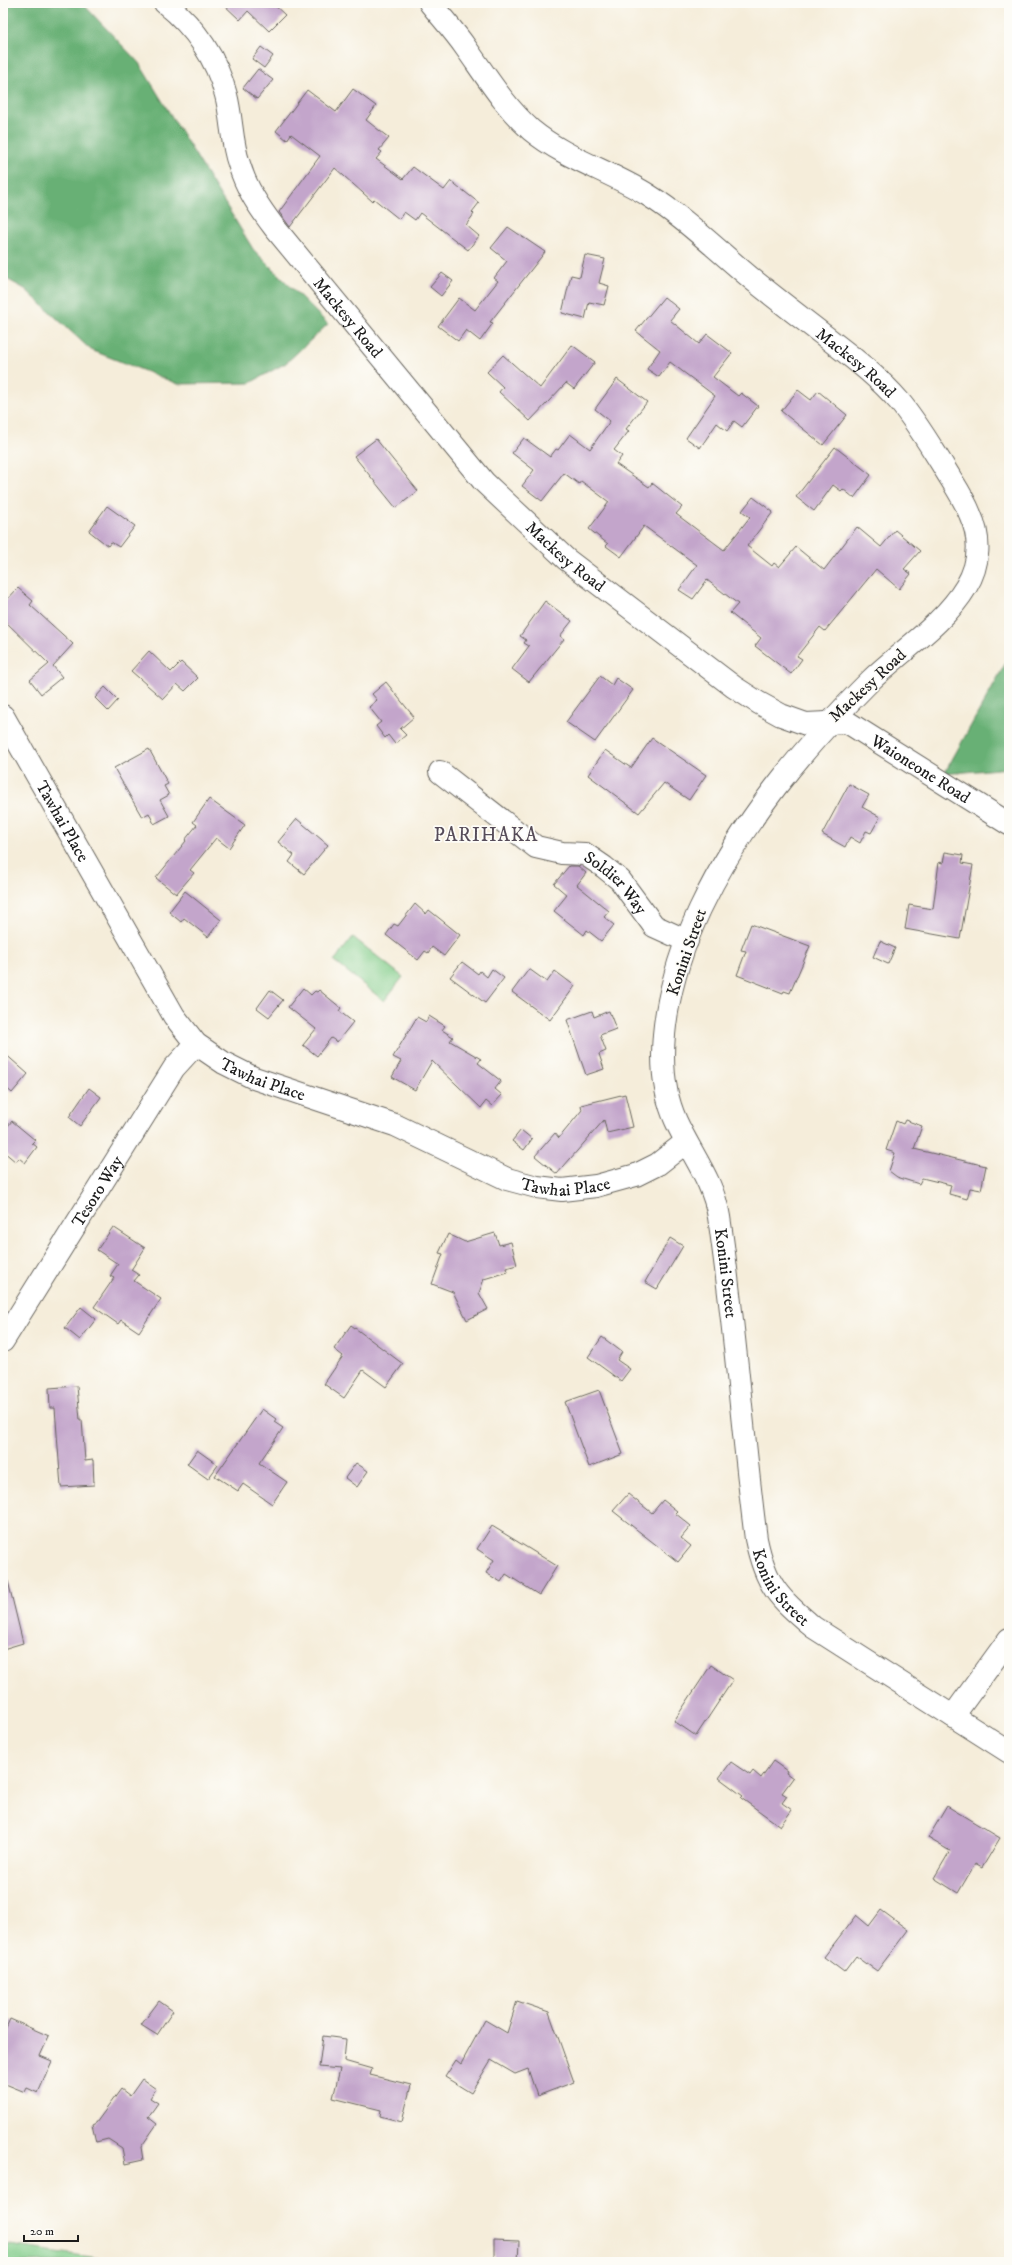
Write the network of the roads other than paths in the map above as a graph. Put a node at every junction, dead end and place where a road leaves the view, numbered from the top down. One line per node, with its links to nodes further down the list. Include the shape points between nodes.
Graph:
1 (165, 3): 4 (street, Mackesy Road, via 190,24 216,68 226,95 238,163 254,199 274,227 484,482 566,559 734,688 781,716 806,724)
2 (430, 3): 4 (street, Mackesy Road, via 512,110 529,128 568,154 623,180 658,202 882,382 914,420 971,514 978,551 968,584 949,608 873,678)
3 (3, 716): 8 (street, Tawhai Place, via 174,1016)
4 (829, 724): 6 (street, Waioneone Road, via 847,722); 7 (street, Konini Street, via 751,818 719,869)
5 (440, 772): 7 (street, Soldier Way, via 536,847 562,853 585,854 604,867 620,880 654,926)
6 (1009, 824)
7 (687, 941): 9 (street, Konini Street, via 672,988 664,1039 666,1091)
8 (196, 1044): 9 (street, Tawhai Place, via 224,1063 254,1078 395,1125 507,1179 537,1187 562,1190 596,1186 636,1175 658,1164); 10 (street, Tesoro Way, via 174,1068)
9 (686, 1142): 12 (street, Konini Street, via 711,1185 718,1209 734,1325 752,1510 762,1566 768,1580 793,1610 813,1627)
10 (3, 1341)
11 (1009, 1639): 12 (street)
12 (953, 1716): 13 (street, Konini Street)
13 (1009, 1752)

